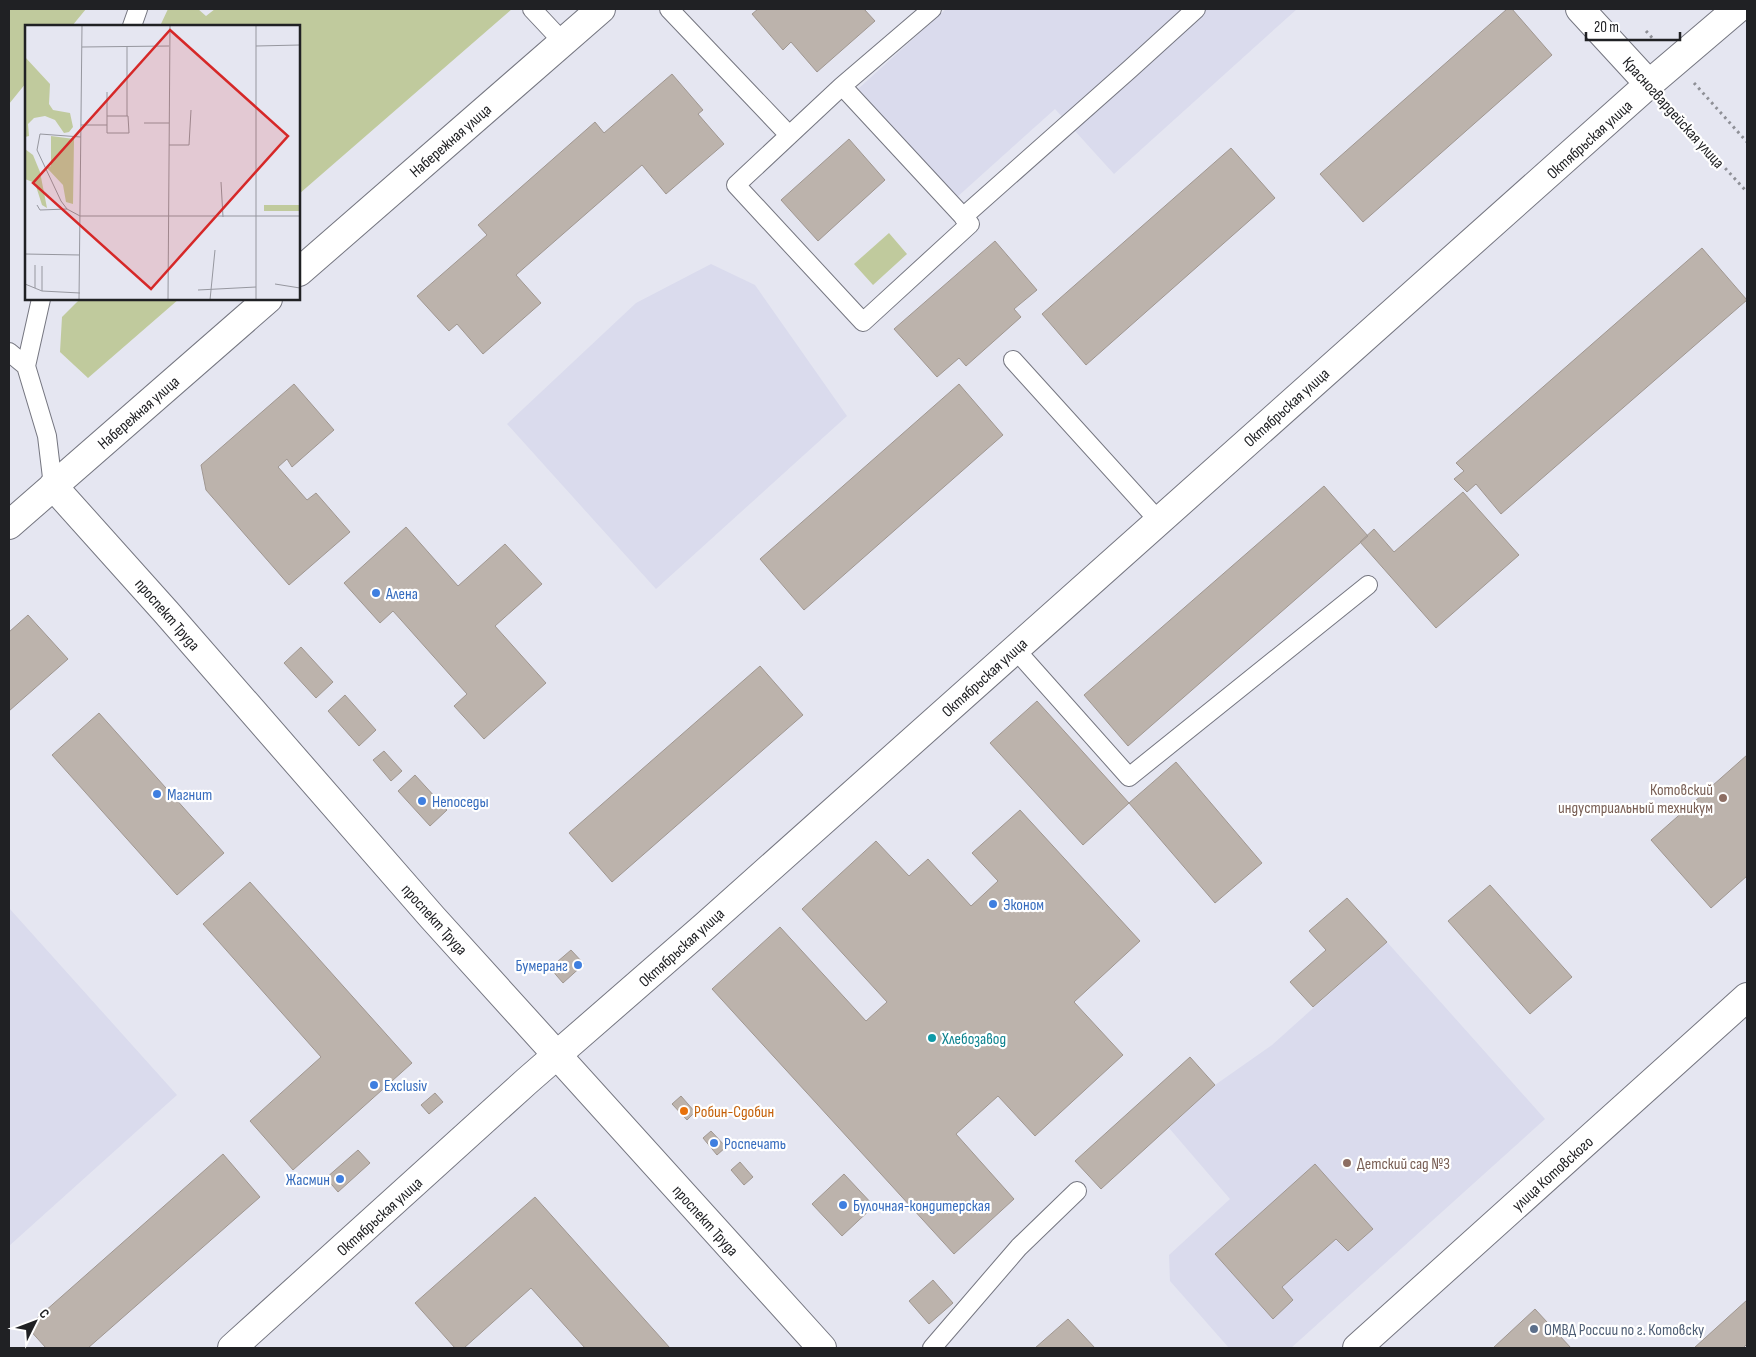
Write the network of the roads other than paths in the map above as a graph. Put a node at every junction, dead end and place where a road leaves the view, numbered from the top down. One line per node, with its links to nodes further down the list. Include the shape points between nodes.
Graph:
1 (138, 9): 9 (lane)
2 (532, 9): 10 (lane)
3 (600, 9): 10 (street, Набережная улица)
4 (669, 9): 13 (lane)
5 (932, 9): 12 (lane)
6 (1196, 9): 14 (lane)
7 (1580, 9): 11 (street, Красногвардейская улица)
8 (1737, 9): 11 (street, Октябрьская улица)
9 (132, 25)
10 (563, 42): 15 (street, Набережная улица)
11 (1649, 84): 22 (street, Октябрьская улица)
12 (842, 86): 13 (lane); 14 (lane)
13 (789, 135): 14 (lane, via 736,185 863,322 970,224)
14 (963, 217)
15 (300, 271)
16 (41, 300): 20 (lane)
17 (267, 300): 21 (street, Набережная улица)
18 (9, 352): 20 (lane)
19 (1013, 360): 22 (lane)
20 (26, 366): 21 (lane, via 47,436)
21 (53, 486): 23 (street, Набережная улица); 27 (street, проспект Труда)
22 (1158, 520): 25 (street, Октябрьская улица)
23 (9, 525)
24 (1368, 585): 25 (lane, via 1129,777)
25 (1015, 649): 27 (street, Октябрьская улица)
26 (1747, 997): 32 (street, улица Котовского)
27 (557, 1056): 29 (street, Октябрьская улица); 30 (street, проспект Труда)
28 (1077, 1191): 31 (lane, via 1019,1247)
29 (232, 1348)
30 (822, 1348)
31 (932, 1348)
32 (1357, 1348)

